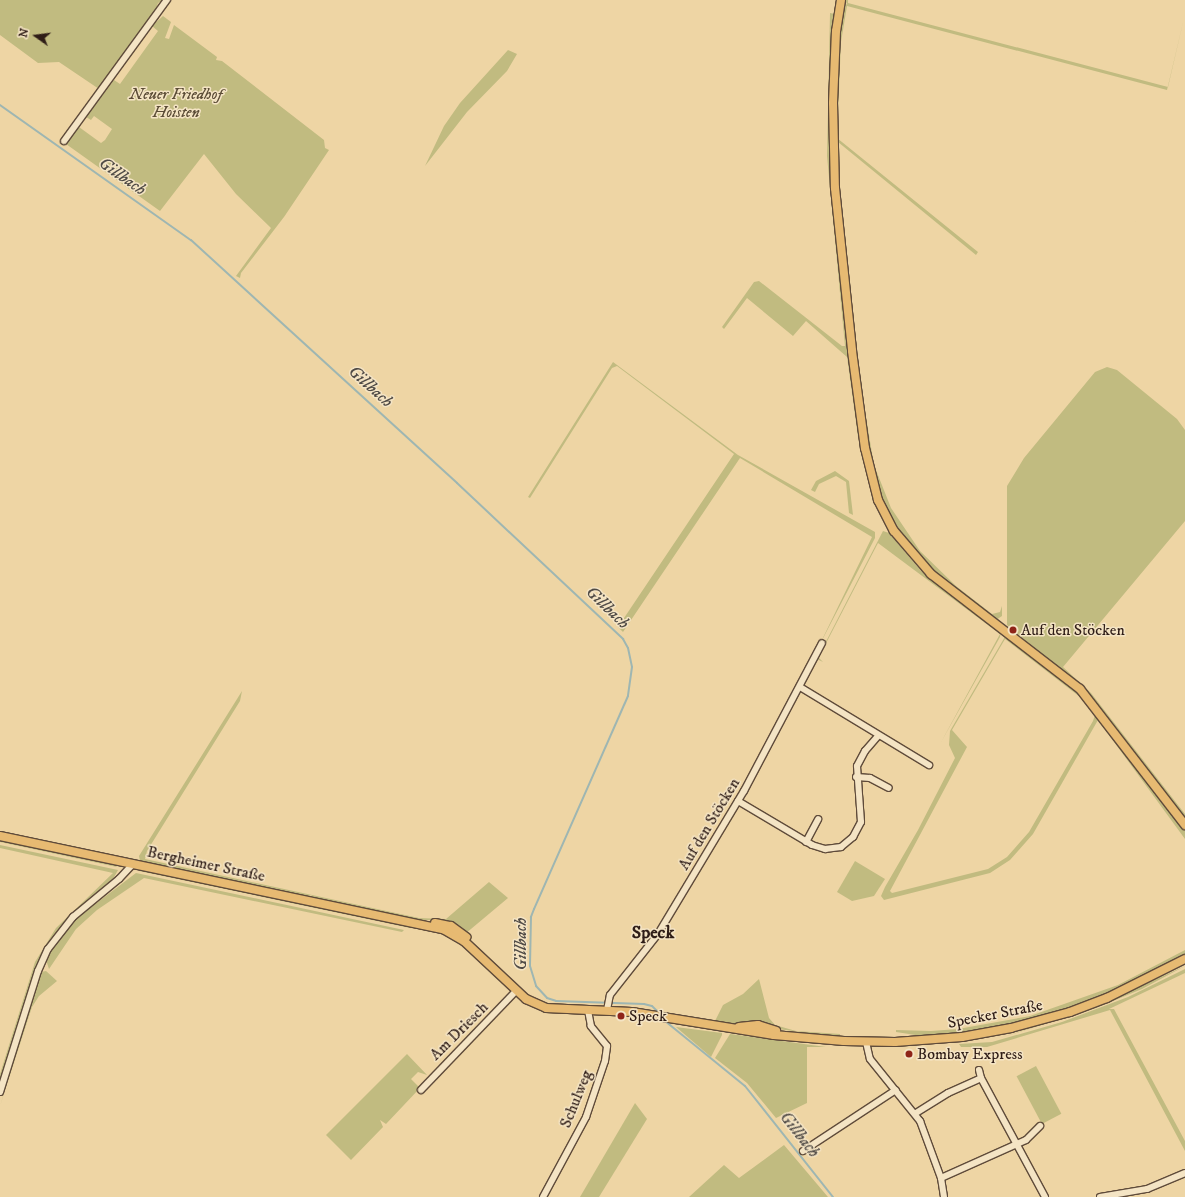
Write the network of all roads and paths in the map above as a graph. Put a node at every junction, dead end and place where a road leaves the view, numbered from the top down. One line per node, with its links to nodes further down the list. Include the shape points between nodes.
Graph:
1 (167, 0): 3 (street)
2 (841, 0): 12 (main road, via 836,31 833,103 835,188 865,448 878,500 894,531 927,570 1080,689)
3 (64, 141)
4 (822, 643): 5 (street, Auf den Stöcken)
5 (800, 687): 6 (street); 10 (street, Auf den Stöcken)
6 (878, 736): 7 (street); 8 (street, via 862,755)
7 (928, 765)
8 (856, 777): 9 (street, via 870,778); 14 (street, via 862,816 853,836 844,845 831,849)
9 (889, 788)
10 (738, 800): 14 (street); 20 (street, Auf den Stöcken, via 658,934 608,999)
11 (818, 818): 14 (street)
12 (1185, 825)
13 (0, 836): 15 (main road, Bergheimer Straße)
14 (806, 842)
15 (133, 864): 16 (main road, Bergheimer Straße); 26 (street, via 72,918 48,949 38,971)
16 (406, 920): 18 (main road, Specker Straße, via 448,931 481,956)
17 (1185, 959): 21 (main road, Specker Straße, via 1107,998 1028,1024 962,1037)
18 (516, 991): 19 (main road, Specker Straße, via 546,1008); 24 (street, Am Driesch)
19 (588, 1010): 20 (main road, Specker Straße); 33 (street, Schulweg, via 591,1026 607,1046 605,1061 586,1117)
20 (607, 1010): 21 (main road, Specker Straße, via 726,1027 758,1025 799,1037)
21 (866, 1042): 25 (street, via 870,1059)
22 (979, 1070): 23 (street)
23 (981, 1078): 27 (street, via 948,1093); 29 (street)
24 (421, 1090)
25 (896, 1090): 27 (street); 30 (street)
26 (0, 1092)
27 (916, 1113): 32 (street)
28 (1040, 1126): 29 (street, via 1031,1137)
29 (1017, 1145): 32 (street); 35 (street)
30 (803, 1151)
31 (1185, 1173): 36 (street, via 1146,1189)
32 (941, 1178): 34 (street)
33 (543, 1197)
34 (944, 1197)
35 (1045, 1197)
36 (1100, 1197)

